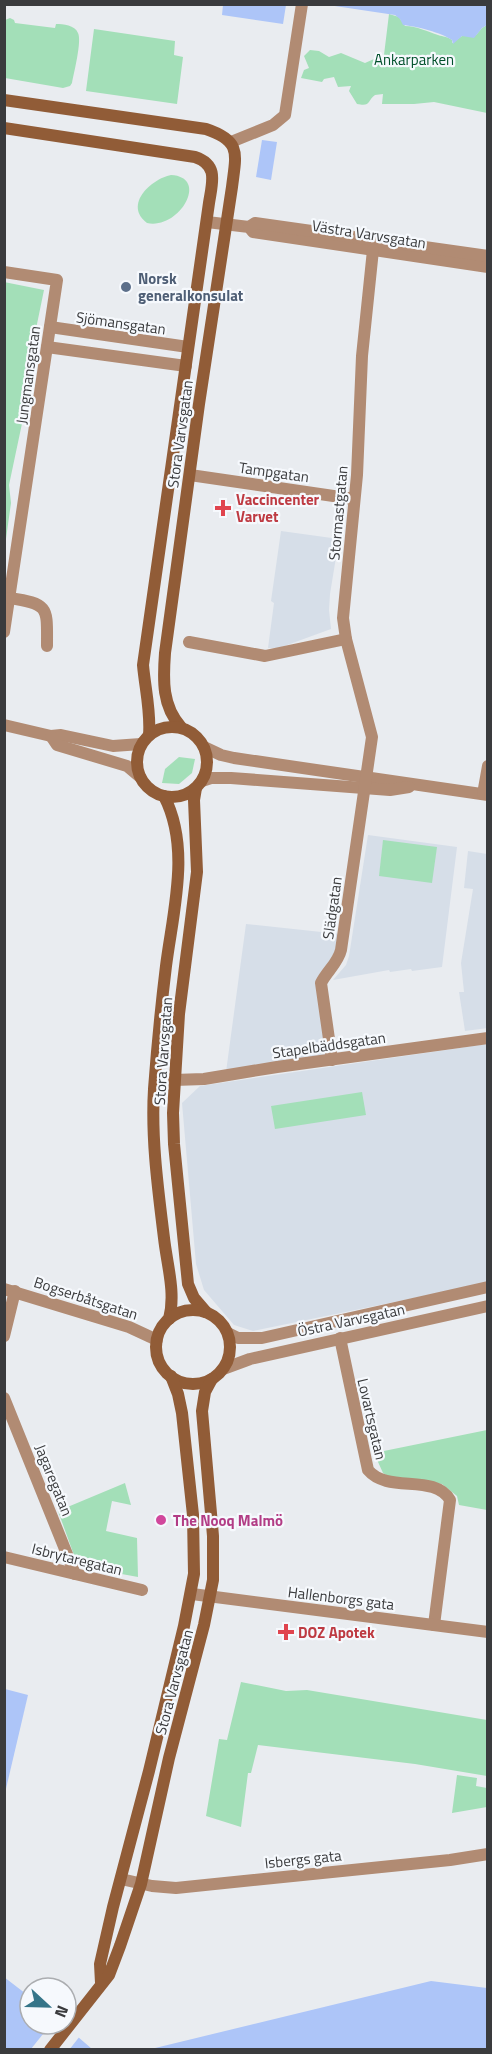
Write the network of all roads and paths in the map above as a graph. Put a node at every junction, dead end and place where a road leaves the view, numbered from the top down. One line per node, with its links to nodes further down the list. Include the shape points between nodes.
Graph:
1 (302, 4): 4 (street, via 285,115 273,125)
2 (4, 100): 4 (street, via 206,129)
3 (4, 128): 5 (street, Stora Varvsgatan, via 204,160 213,178)
4 (231, 142): 6 (street, Stora Varvsgatan, via 235,163)
5 (207, 222): 6 (street, Västra Varvsgatan); 14 (street, Stora Varvsgatan)
6 (226, 224): 7 (street, Västra Varvsgatan); 16 (street, Stora Varvsgatan)
7 (249, 227): 8 (street, Västra Varvsgatan, via 253,232); 9 (street, Västra Varvsgatan, via 255,223)
8 (373, 249): 10 (street, Västra Varvsgatan); 17 (street, Stormastgatan)
9 (488, 256)
10 (488, 267)
11 (4, 272): 12 (street, Jungmansgatan, via 57,280)
12 (50, 327): 13 (street, Jungmansgatan); 14 (street, Sjömansgatan)
13 (47, 347): 15 (street); 18 (street, Jungmansgatan)
14 (188, 347): 15 (street, Stora Varvsgatan)
15 (186, 366): 26 (street, Stora Varvsgatan, via 143,665 150,721)
16 (190, 475): 17 (street, Tampgatan); 24 (street, Stora Varvsgatan, via 163,684 169,710)
17 (354, 499): 20 (street, Stormastgatan, via 343,618)
18 (10, 598): 19 (street, Jungmansgatan); 22 (street, via 44,609 48,618)
19 (4, 632)
20 (346, 639): 21 (street, via 265,656); 29 (street, Stormastgatan, via 372,737)
21 (189, 642)
22 (47, 646)
23 (4, 725): 25 (street)
24 (181, 727): 26 (street, via 158,729); 27 (street, Stora Varvsgatan, via 195,735)
25 (51, 736): 26 (street, via 112,746); 30 (street, via 57,746 127,766)
26 (145, 740): 30 (street, Stora Varvsgatan, via 137,760)
27 (204, 747): 29 (street, via 234,758); 31 (street, Stora Varvsgatan, via 207,764)
28 (488, 766): 34 (street)
29 (368, 776): 32 (street); 33 (street, Slädgatan)
30 (140, 777): 35 (street, Stora Varvsgatan, via 150,789)
31 (199, 784): 33 (street, via 211,778 231,778); 35 (street, via 181,796); 38 (street, Stora Varvsgatan, via 194,800 196,881)
32 (421, 785): 33 (street); 34 (street)
33 (365, 789): 37 (street, Slädgatan, via 341,950 321,983)
34 (485, 795)
35 (164, 796): 43 (street, Stora Varvsgatan, via 176,823 178,856 153,1098 159,1195 173,1299)
36 (488, 1038): 37 (street, Stapelbäddsgatan)
37 (332, 1060): 38 (street, Stapelbäddsgatan)
38 (174, 1080): 42 (street, Stora Varvsgatan, via 174,1144 188,1284)
39 (488, 1287): 44 (street, Östra Varvsgatan, via 262,1338 238,1338)
40 (10, 1290): 45 (street); 47 (street, Bogserbåtsgatan, via 129,1327)
41 (488, 1306): 46 (street, Östra Varvsgatan)
42 (206, 1312): 43 (street, via 183,1311); 44 (street, Stora Varvsgatan, via 217,1318)
43 (169, 1319): 47 (street, Stora Varvsgatan)
44 (228, 1333): 48 (street, via 229,1357)
45 (4, 1336)
46 (340, 1338): 48 (street, Östra Varvsgatan); 57 (street, Lovartsgatan, via 368,1470 374,1477 387,1481 438,1488 450,1500)
47 (157, 1340): 49 (street, Stora Varvsgatan, via 159,1360)
48 (223, 1369): 50 (street, Stora Varvsgatan)
49 (171, 1376): 50 (street, via 194,1384); 55 (street, Stora Varvsgatan, via 182,1413 193,1515)
50 (212, 1379): 56 (street, Stora Varvsgatan, via 202,1411 213,1536)
51 (4, 1398): 53 (street, Jagaregatan)
52 (4, 1557): 53 (street, Isbrytaregatan)
53 (75, 1574): 54 (street, Isbrytaregatan)
54 (142, 1590)
55 (192, 1594): 56 (street, Hallenborgs gata); 60 (street, Stora Varvsgatan)
56 (210, 1596): 57 (street, Hallenborgs gata); 61 (street, Stora Varvsgatan)
57 (434, 1625): 58 (street, Hallenborgs gata)
58 (488, 1632)
59 (488, 1854): 61 (street, Isbergs gata, via 176,1888)
60 (121, 1879): 61 (street, Isbergs gata); 62 (street, Stora Varvsgatan, via 100,1964)
61 (141, 1884): 62 (street, Stora Varvsgatan, via 109,1975)
62 (101, 1983): 63 (street, Stora Varvsgatan)
63 (50, 2049)

